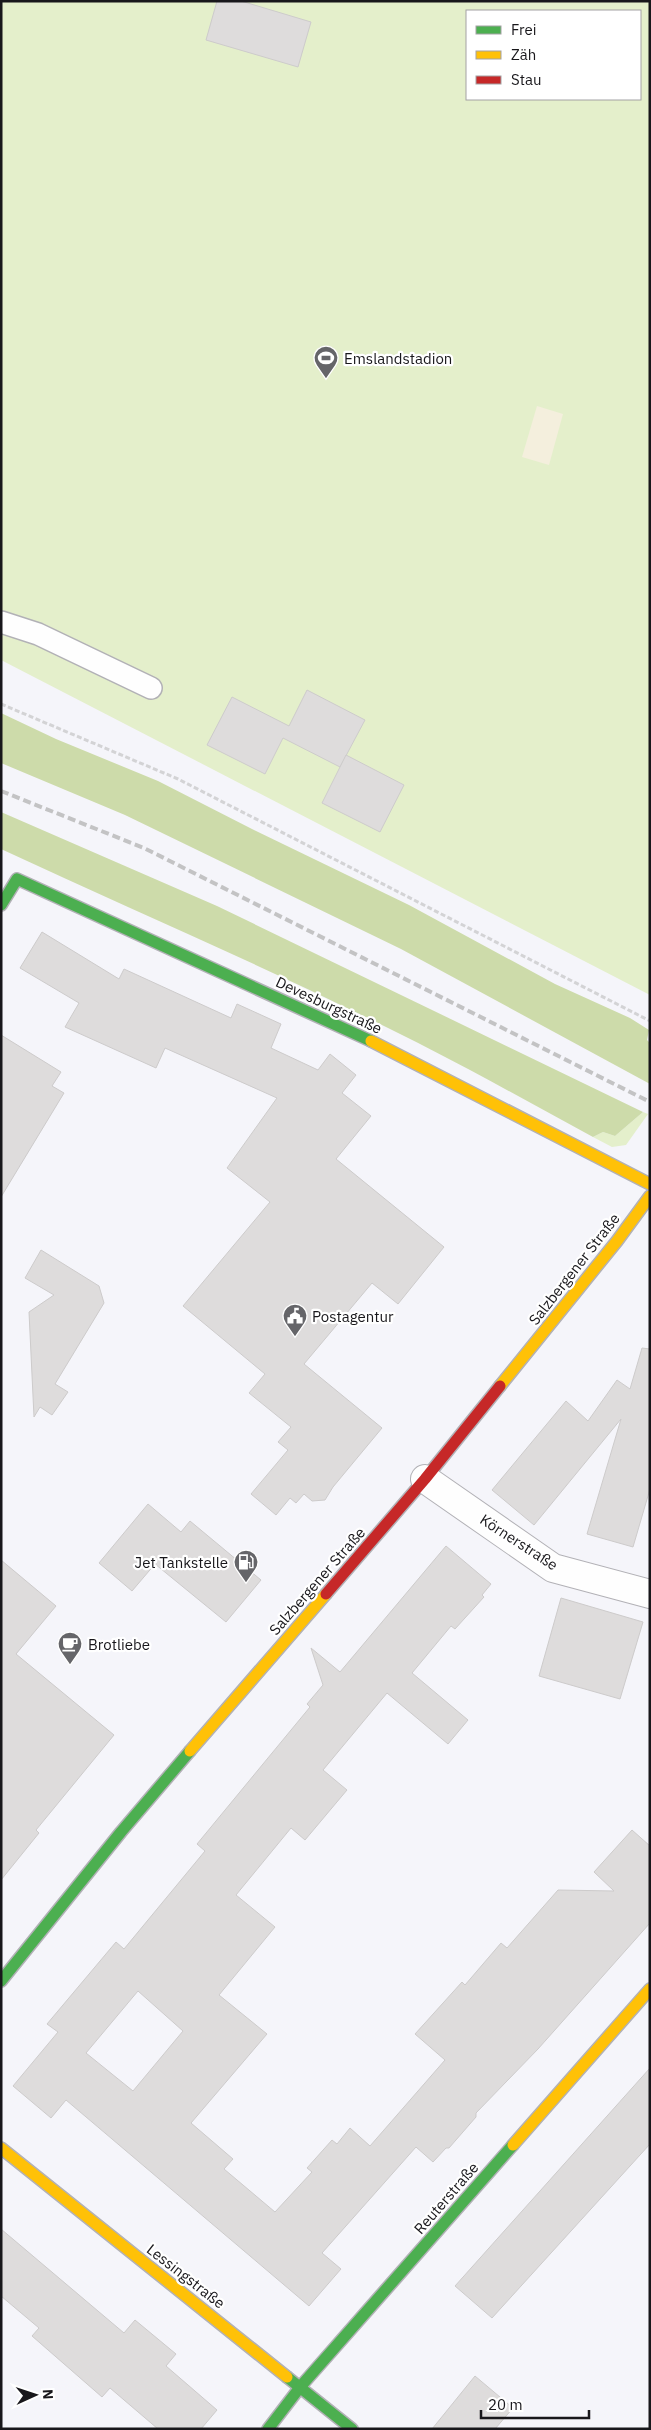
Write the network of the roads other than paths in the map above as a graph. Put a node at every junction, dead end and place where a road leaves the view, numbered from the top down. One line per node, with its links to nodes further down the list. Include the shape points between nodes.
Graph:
1 (1, 622): 2 (lane, via 38,634)
2 (151, 688)
3 (1, 906): 4 (street, Devesburgstraße, via 18,879 350,1030)
4 (650, 1184)
5 (650, 1196): 6 (street, Salzbergener Straße)
6 (425, 1479): 7 (street, Körnerstraße, via 553,1568); 8 (street, Salzbergener Straße, via 121,1832)
7 (650, 1594)
8 (1, 1981)
9 (650, 1989): 11 (street, Reuterstraße)
10 (1, 2148): 11 (street, Lessingstraße)
11 (301, 2386): 12 (street, Reuterstraße); 13 (street, Lessingstraße)
12 (268, 2429)
13 (352, 2429)

